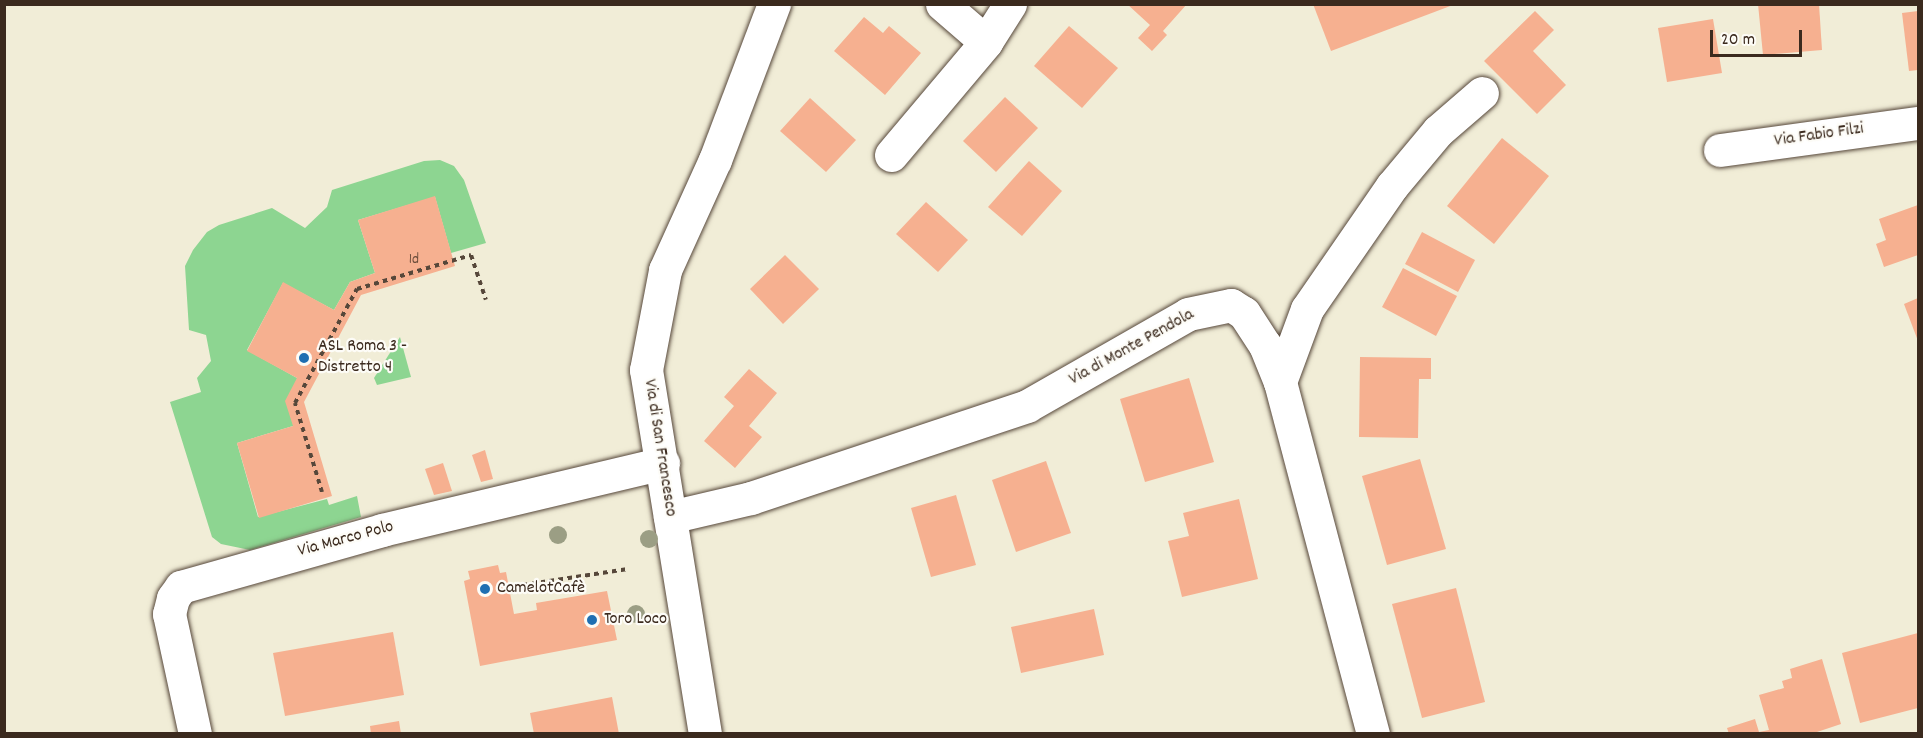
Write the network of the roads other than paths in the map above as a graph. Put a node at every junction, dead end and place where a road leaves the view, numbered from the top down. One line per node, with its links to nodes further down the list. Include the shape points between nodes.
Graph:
1 (774, 4): 10 (street, Via di San Francesco, via 742,94 665,270 646,370)
2 (942, 4): 4 (street)
3 (1010, 4): 4 (street)
4 (986, 42): 8 (street)
5 (1482, 93): 9 (street, via 1438,132 1392,186 1307,309)
6 (1918, 123): 7 (street, Via Fabio Filzi)
7 (1720, 150)
8 (891, 155)
9 (1280, 382): 11 (street, Via di Monte Pendola, via 1265,345 1244,312 1231,305 1216,306 1188,314 1027,406 751,498); 14 (street, Via di Monte Pendola)
10 (663, 463): 11 (street, Via di San Francesco); 12 (street, Via Marco Polo, via 382,530 181,586 169,614)
11 (670, 517): 13 (street, Via di San Francesco)
12 (195, 734)
13 (705, 734)
14 (1373, 734)

